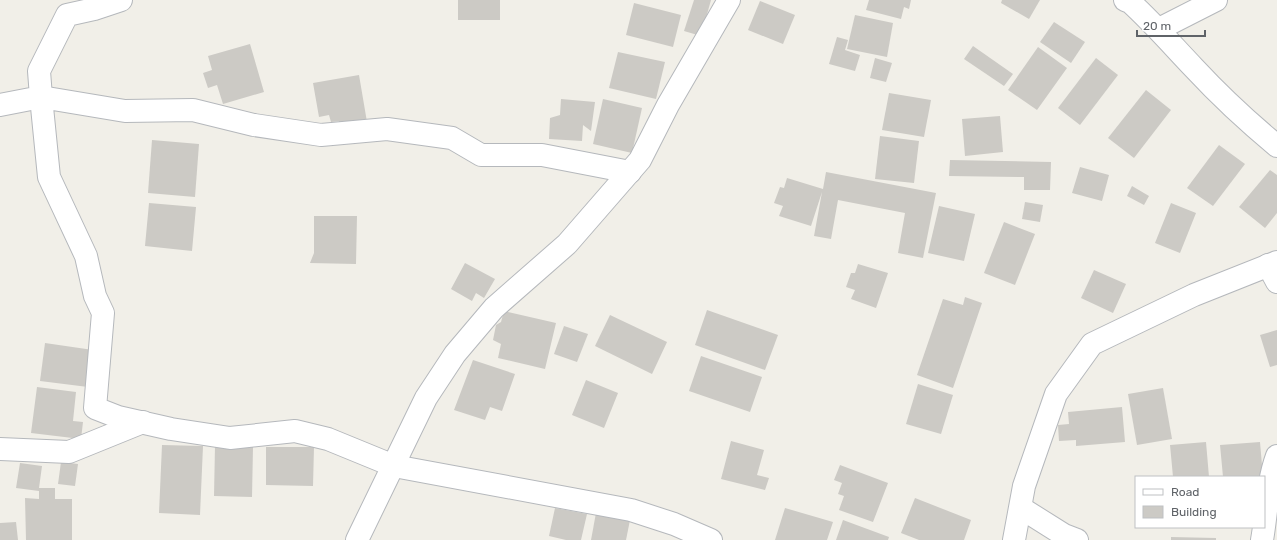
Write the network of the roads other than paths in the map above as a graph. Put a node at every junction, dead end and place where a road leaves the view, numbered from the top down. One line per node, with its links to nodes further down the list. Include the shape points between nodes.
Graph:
1 (121, 0): 5 (street, via 94,9)
2 (729, 0): 10 (street, via 668,105 640,160)
3 (1125, 0): 6 (street)
4 (1216, 0): 6 (street)
5 (67, 8): 7 (street, via 39,71)
6 (1159, 29): 9 (street, via 1247,121)
7 (41, 98): 8 (street); 10 (street, via 125,111 193,110 254,125 321,135 387,129 452,138 481,155 542,155); 12 (street, via 49,176 86,256 95,296 103,313 96,408 118,417)
8 (0, 105)
9 (1277, 146)
10 (630, 172): 15 (street, via 567,244 494,308 455,354 426,398)
11 (1274, 270): 16 (street, via 1194,295 1092,344 1056,394 1024,486)
12 (143, 422): 13 (street, via 69,452); 15 (street, via 230,438 295,431 328,439)
13 (0, 449)
14 (1277, 456): 17 (street, via 1271,472)
15 (394, 466): 19 (street); 20 (street, via 631,510)
16 (1020, 508): 21 (street); 22 (street, via 1064,535)
17 (1265, 517)
18 (1264, 528): 23 (street)
19 (357, 540)
20 (711, 540)
21 (1014, 540)
22 (1077, 540)
23 (1262, 540)

